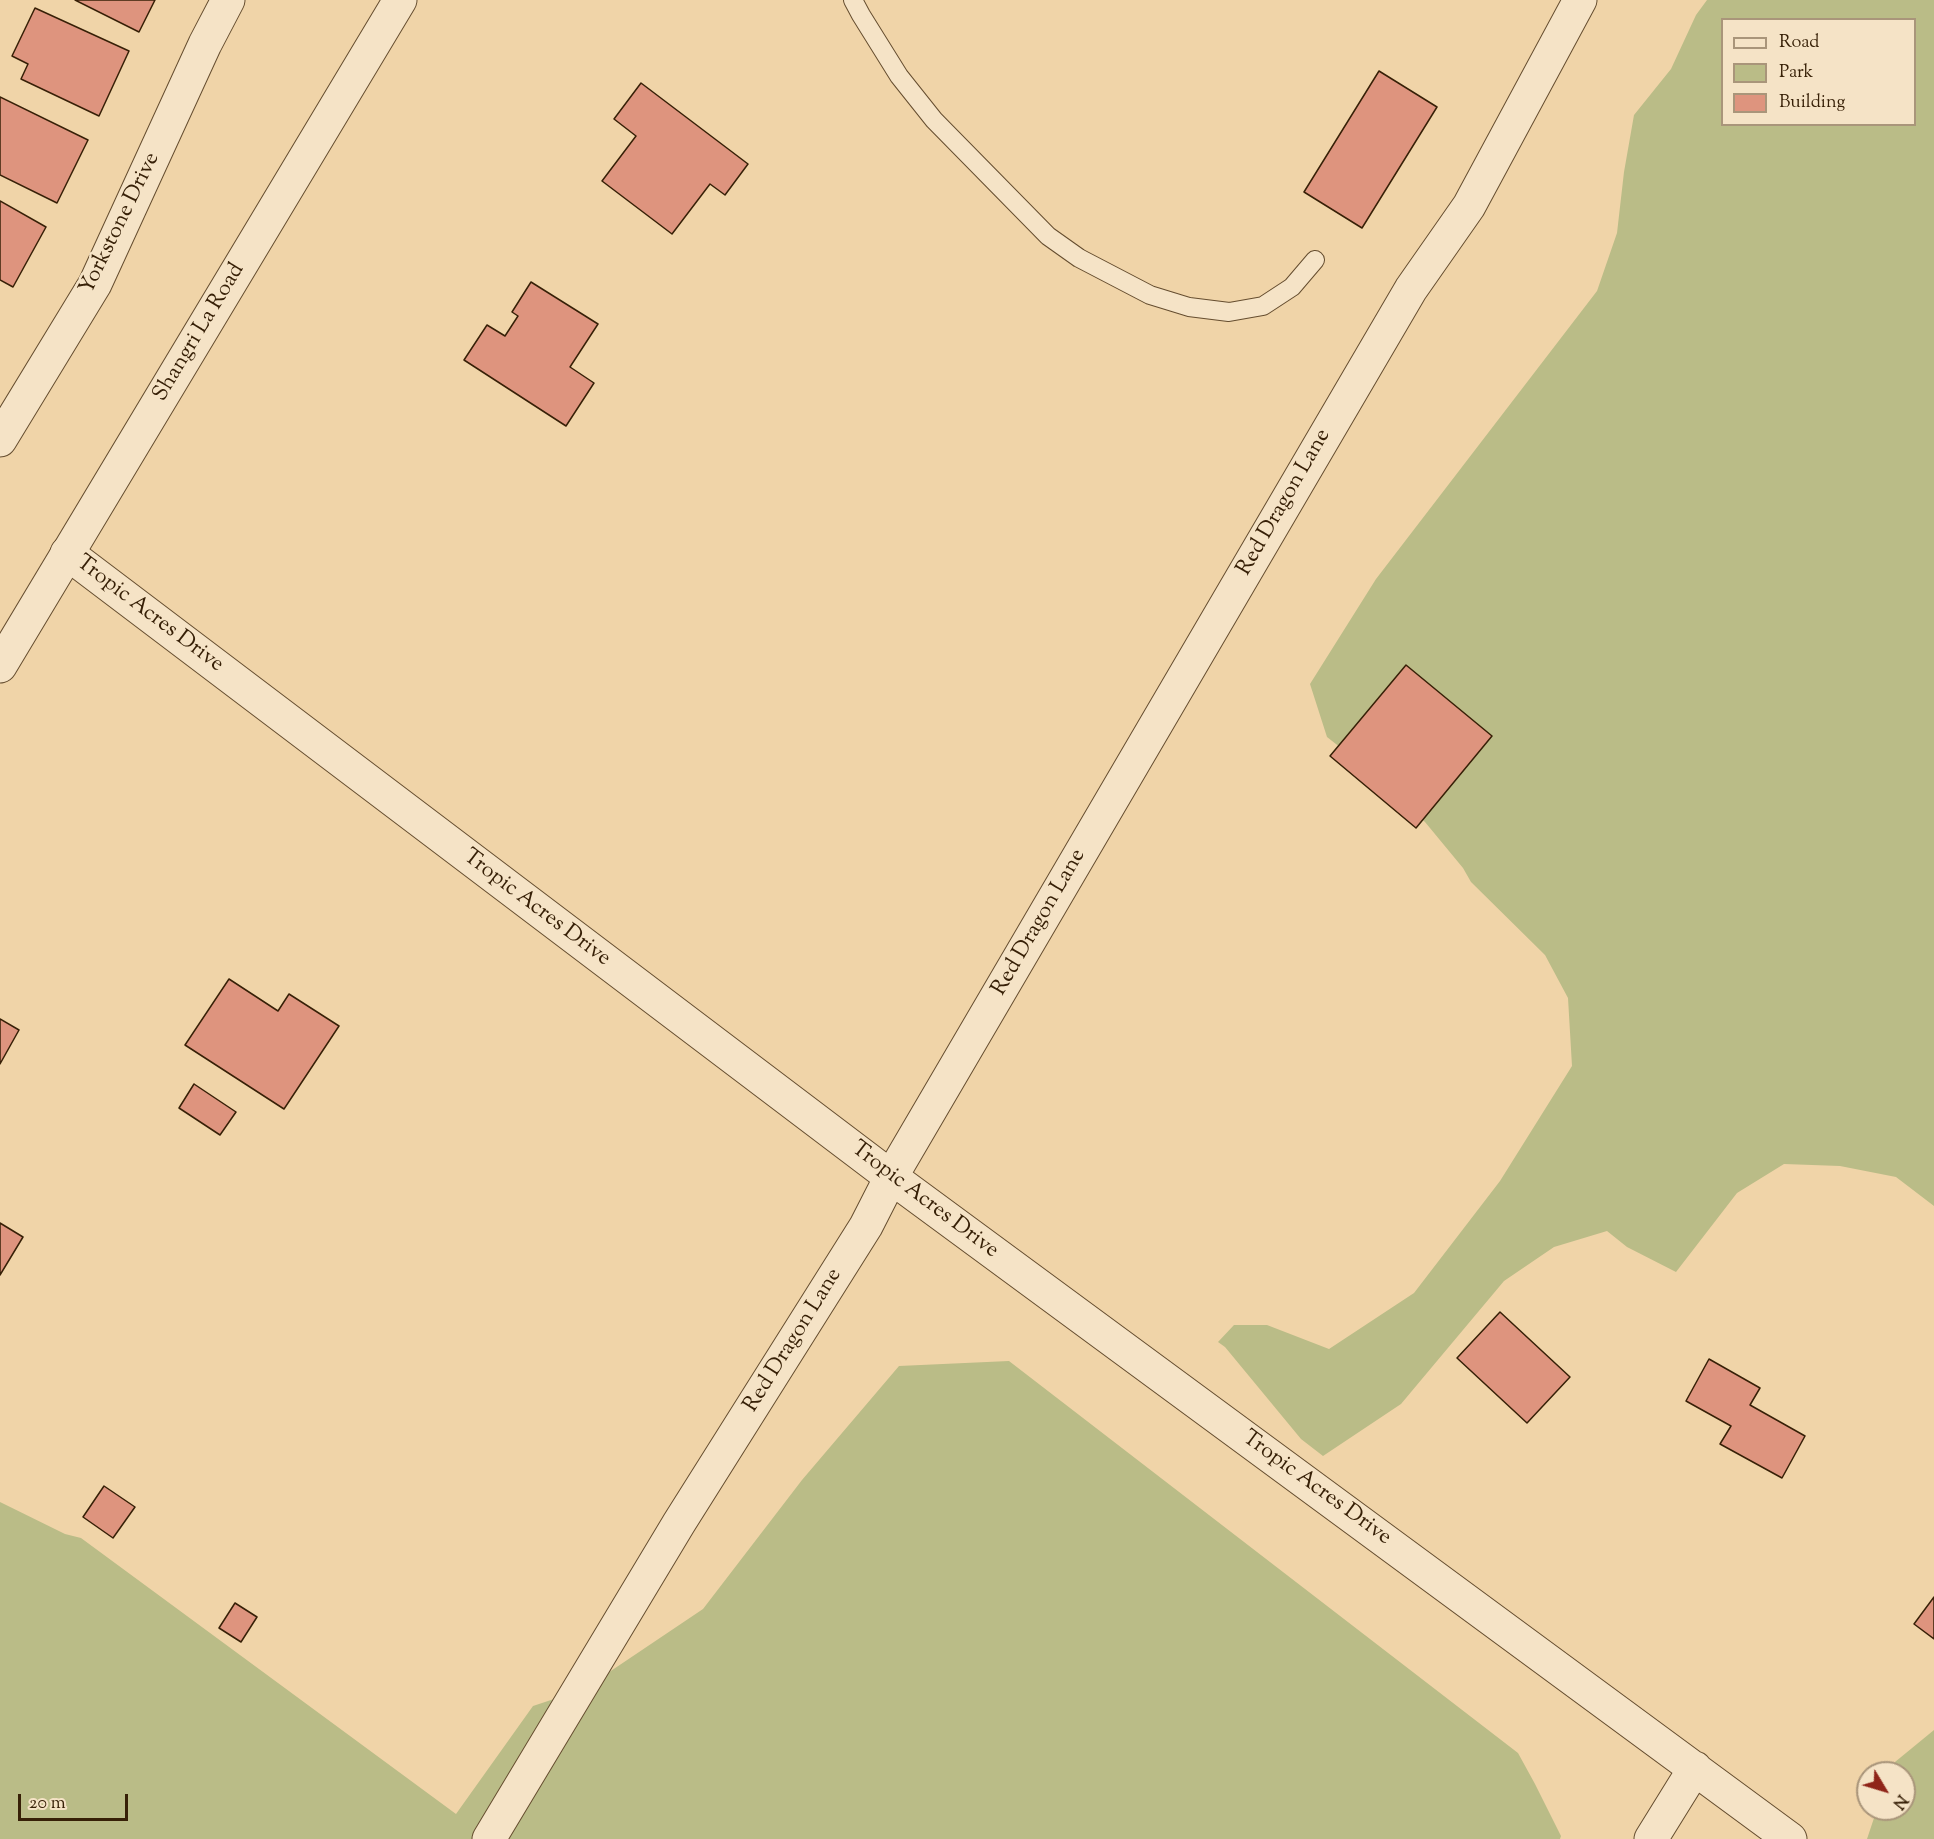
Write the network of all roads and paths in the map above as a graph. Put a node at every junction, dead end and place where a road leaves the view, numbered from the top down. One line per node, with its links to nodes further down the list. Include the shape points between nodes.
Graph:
1 (228, 0): 6 (street, Yorkstone Drive, via 95,284)
2 (400, 0): 7 (street, Shangri La Road)
3 (853, 0): 5 (lane, via 899,76 934,120 1048,236 1079,258 1150,295 1189,307 1229,312 1263,306 1292,287)
4 (1580, 0): 9 (street, Red Dragon Lane, via 1469,206 1411,289)
5 (1315, 260)
6 (0, 440)
7 (67, 553): 8 (street, Shangri La Road); 9 (street, Tropic Acres Drive)
8 (0, 666)
9 (891, 1177): 10 (street, Tropic Acres Drive); 11 (street, Red Dragon Lane, via 866,1226 679,1523)
10 (1695, 1768): 12 (street); 13 (street, Tropic Acres Drive)
11 (489, 1839)
12 (1651, 1839)
13 (1790, 1839)

